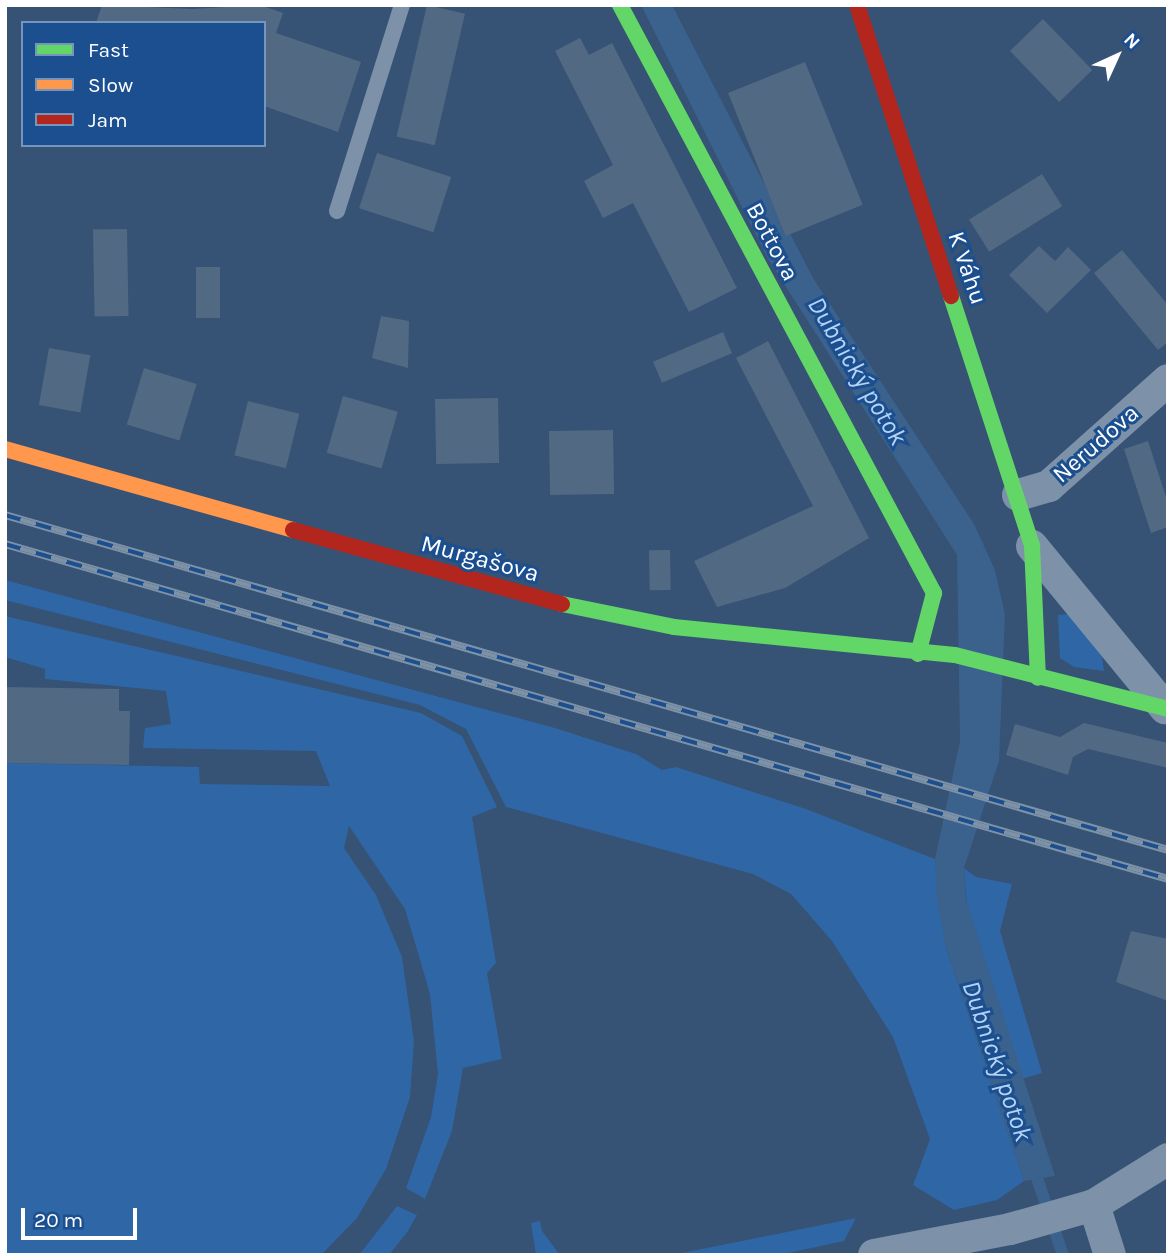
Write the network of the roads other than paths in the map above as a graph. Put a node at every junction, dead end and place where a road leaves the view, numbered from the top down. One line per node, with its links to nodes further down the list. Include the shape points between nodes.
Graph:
1 (402, 5): 4 (lane)
2 (620, 5): 9 (street, Bottova, via 934,593)
3 (857, 5): 7 (street, K Váhu)
4 (337, 211)
5 (1168, 380): 7 (street, Nerudova, via 1049,486)
6 (5, 449): 9 (street, Murgašova, via 525,596 674,627)
7 (1018, 495): 8 (street, K Váhu)
8 (1032, 545): 10 (street, K Váhu); 11 (street)
9 (918, 654): 10 (street, Murgašova, via 955,654)
10 (1038, 678): 11 (street, Murgašova)
11 (1166, 708)
12 (1168, 1159): 13 (street)
13 (1045, 1225): 14 (street); 15 (street)
14 (874, 1255)
15 (1110, 1255)

